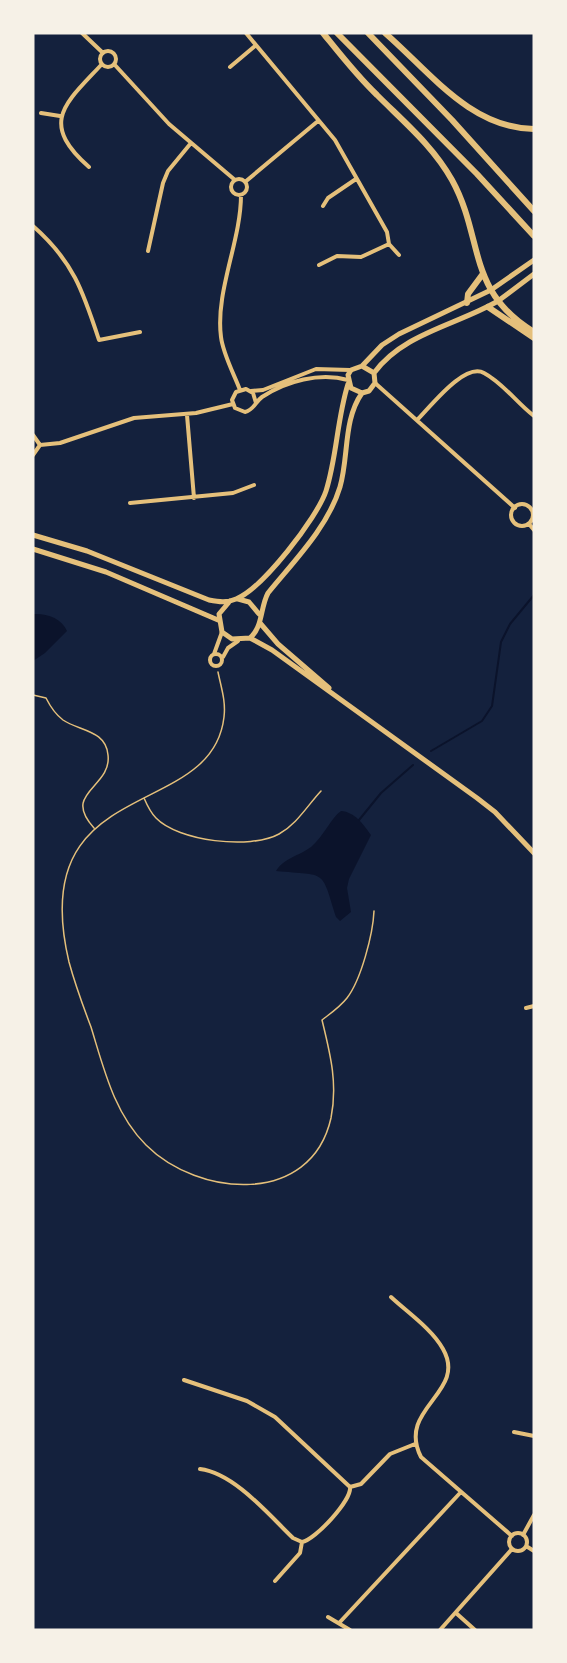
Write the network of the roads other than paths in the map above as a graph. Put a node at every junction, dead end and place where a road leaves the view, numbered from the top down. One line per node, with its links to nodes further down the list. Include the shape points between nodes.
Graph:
1 (82, 33): 8 (street)
2 (246, 33): 7 (street)
3 (323, 33): 32 (highway, via 377,95 414,130 443,167 465,208)
4 (337, 33): 25 (highway)
5 (368, 33): 23 (highway)
6 (385, 33): 15 (highway, via 472,111 501,124)
7 (255, 46): 11 (street); 14 (street)
8 (103, 52): 9 (street); 10 (street, via 113,53)
9 (102, 64): 10 (street); 13 (street, via 69,99)
10 (114, 64): 16 (street)
11 (230, 68)
12 (41, 113): 13 (street)
13 (60, 116): 17 (street, via 65,139)
14 (318, 121): 18 (street, via 335,140); 20 (street)
15 (534, 129)
16 (191, 144): 19 (street); 27 (street, via 163,183)
17 (89, 167)
18 (356, 179): 22 (street, via 328,198); 26 (street, via 387,232)
19 (235, 180): 20 (street); 21 (street, via 231,189)
20 (245, 182): 21 (street, via 246,191)
21 (241, 195): 45 (street, via 220,338)
22 (323, 206)
23 (534, 210)
24 (33, 226): 37 (street, via 73,270 99,340)
25 (534, 236)
26 (389, 244): 28 (street); 30 (street, via 361,257 337,256)
27 (148, 251)
28 (399, 255)
29 (532, 261): 33 (main road)
30 (319, 265)
31 (534, 274): 34 (main road)
32 (482, 275): 33 (highway); 35 (highway, via 468,294)
33 (492, 290): 34 (highway); 35 (main road)
34 (498, 301): 36 (main road); 38 (highway)
35 (467, 303): 40 (main road, via 399,334)
36 (488, 307): 39 (highway); 42 (main road, via 406,344)
37 (140, 332)
38 (534, 332)
39 (534, 338)
40 (362, 366): 41 (main road); 42 (main road)
41 (351, 370): 43 (main road); 46 (street, via 316,369)
42 (374, 373): 44 (main road)
43 (348, 382): 47 (main road, via 354,391); 48 (street, via 315,376 264,396); 64 (main road, via 337,424 332,470 320,505 264,579)
44 (375, 383): 47 (main road); 52 (street)
45 (240, 390): 46 (street); 49 (street)
46 (251, 391): 48 (street)
47 (362, 393): 66 (main road, via 352,410 336,498 312,539 268,593)
48 (256, 403): 49 (street, via 245,412)
49 (233, 404): 50 (street)
50 (188, 414): 54 (street, via 134,418 60,443); 57 (street)
51 (534, 416): 52 (street, via 485,373 473,370 461,376)
52 (418, 419): 59 (street)
53 (33, 435): 54 (street)
54 (40, 445): 55 (street)
55 (33, 455)
56 (254, 485): 57 (street, via 233,493)
57 (194, 498): 58 (street)
58 (130, 503)
59 (514, 508): 60 (street, via 515,523); 60 (street, via 524,504 531,508)
60 (529, 524): 61 (street)
61 (534, 530)
62 (33, 535): 65 (main road, via 87,551 209,600)
63 (33, 549): 67 (main road, via 106,572)
64 (238, 599): 65 (main road); 66 (main road, via 249,602)
65 (230, 601): 67 (main road, via 221,609)
66 (259, 614): 68 (main road)
67 (218, 620): 69 (main road)
68 (260, 623): 70 (main road); 77 (main road)
69 (222, 632): 71 (main road); 72 (street)
70 (250, 638): 71 (main road); 77 (main road)
71 (238, 641): 73 (street, via 228,648)
72 (213, 654): 73 (street); 74 (street, via 210,662)
73 (223, 659): 74 (street)
74 (216, 666): 75 (street)
75 (218, 672): 79 (lane, via 225,710 213,749 191,772)
76 (33, 695): 80 (lane, via 46,698 59,716 96,734 108,752 106,770 87,792 82,805)
77 (339, 698): 81 (main road, via 495,812)
78 (321, 791): 79 (lane, via 285,831 262,841 238,844 167,826 151,812)
79 (143, 797): 80 (lane)
80 (94, 829): 82 (lane, via 76,853 65,880 63,916 70,964 116,1101 132,1129 153,1150 183,1170 214,1182 242,1186 267,1183 293,1171 316,1148 330,1119 334,1068 322,1020 354,988)
81 (534, 853)
82 (374, 911)
83 (534, 1006): 84 (street)
84 (526, 1008)
85 (391, 1297): 89 (street, via 442,1346 448,1364 445,1385 417,1421)
86 (184, 1380): 91 (street, via 247,1401 275,1417)
87 (514, 1432): 88 (street)
88 (534, 1436)
89 (415, 1444): 91 (street, via 390,1454 361,1484); 92 (street, via 427,1465)
90 (200, 1469): 96 (street, via 229,1479)
91 (351, 1487): 96 (street, via 347,1500 312,1538)
92 (460, 1493): 95 (street); 103 (street)
93 (534, 1515): 94 (street)
94 (523, 1535): 95 (street); 97 (street)
95 (512, 1536): 98 (street)
96 (302, 1542): 100 (street, via 300,1553)
97 (526, 1546): 98 (street, via 521,1551); 99 (street)
98 (512, 1549): 101 (street)
99 (534, 1551)
100 (275, 1581)
101 (456, 1613): 105 (street); 106 (street)
102 (328, 1617): 103 (street)
103 (340, 1622): 104 (street)
104 (350, 1630)
105 (440, 1630)
106 (475, 1630)

